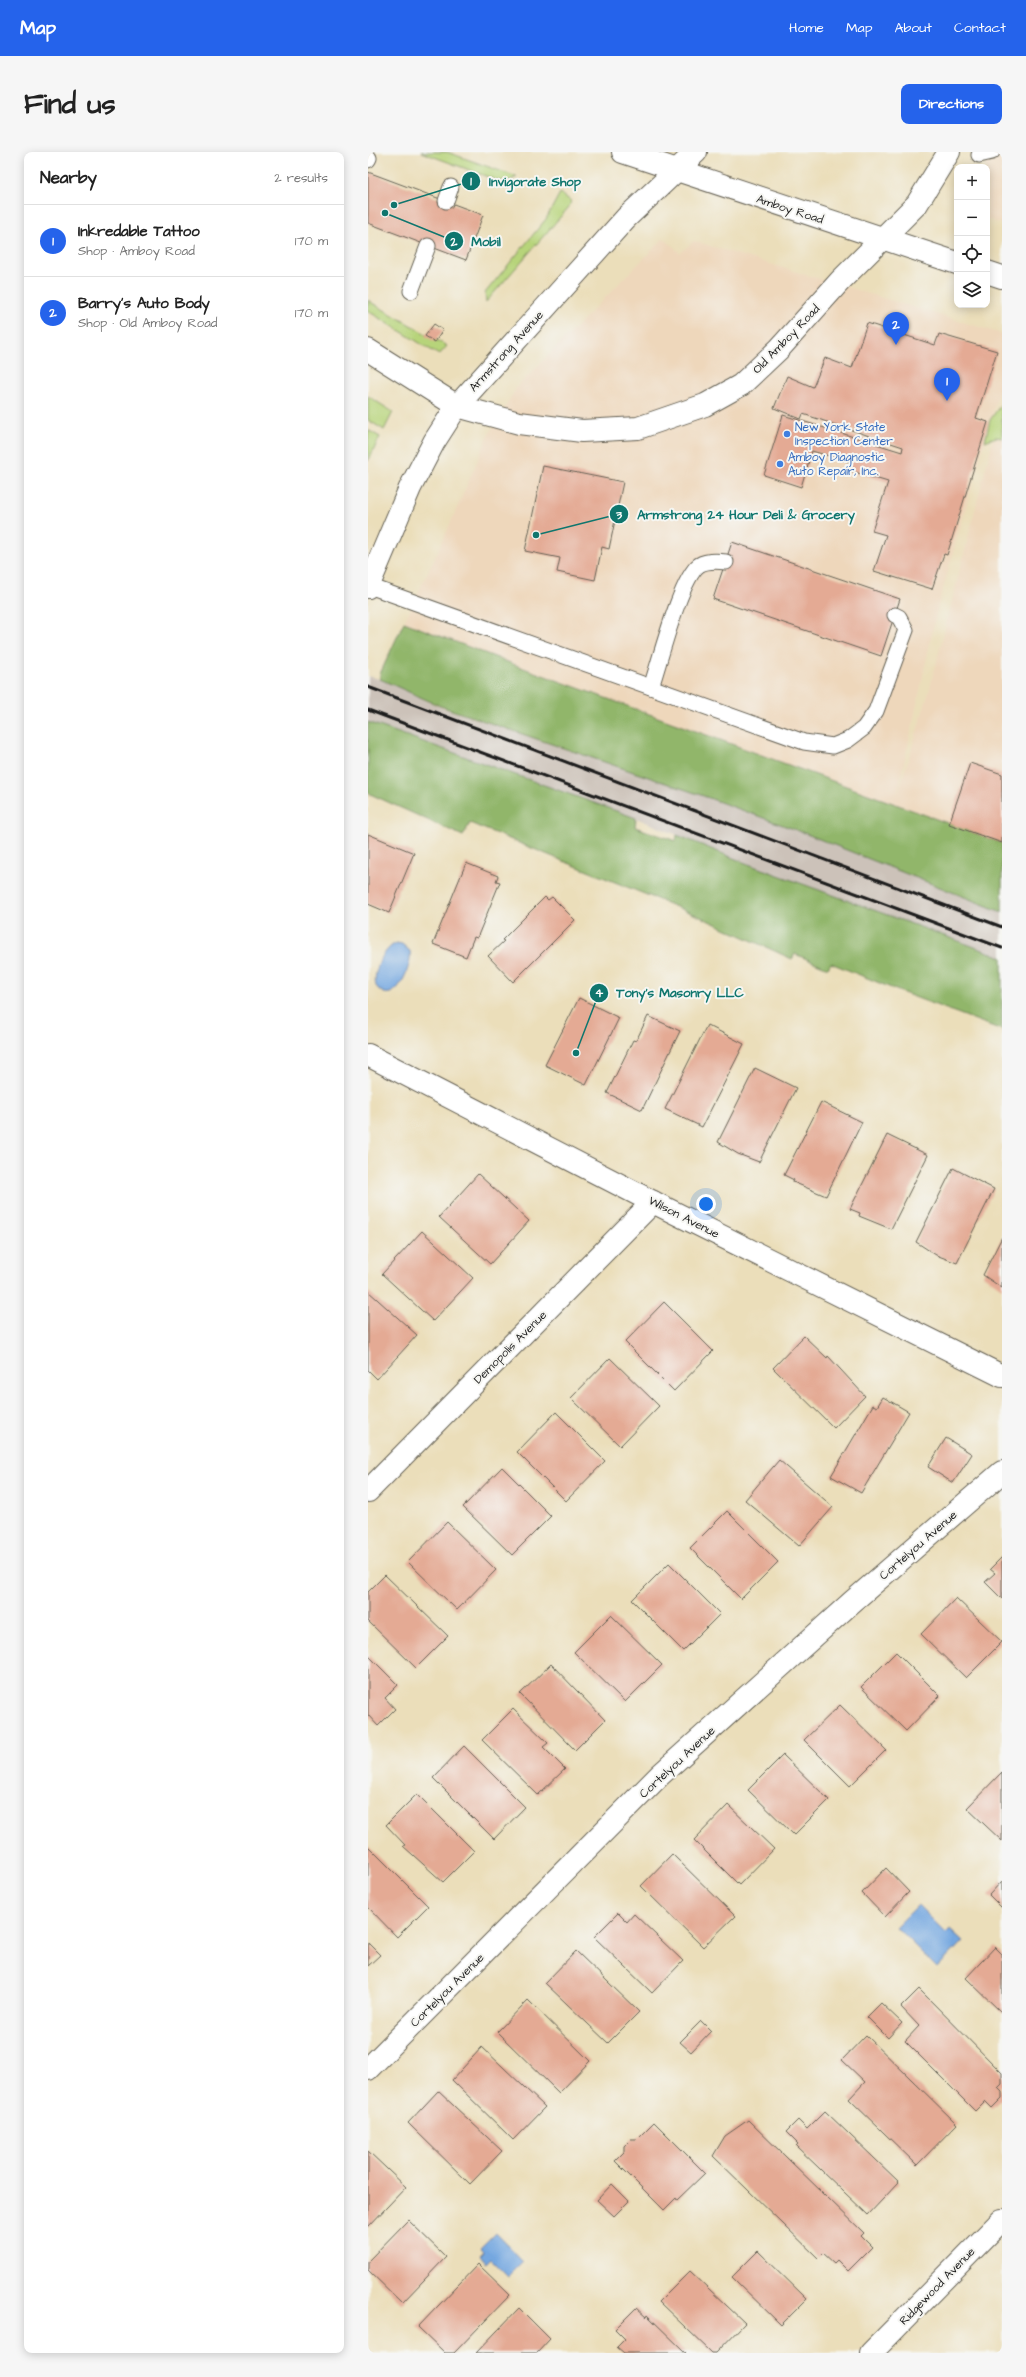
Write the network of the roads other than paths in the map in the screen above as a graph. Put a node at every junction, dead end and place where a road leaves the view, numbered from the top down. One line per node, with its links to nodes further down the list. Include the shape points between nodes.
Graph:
1 (623, 152): 4 (street, Amboy Road)
2 (696, 152): 4 (street, Armstrong Avenue)
3 (949, 152): 5 (street, Old Amboy Road, via 916,204)
4 (676, 170): 5 (street, Amboy Road); 12 (street, Armstrong Avenue, via 626,218)
5 (881, 239): 7 (street, Amboy Road); 12 (street, Old Amboy Road, via 779,349 741,385 705,405 638,428 582,431 519,423)
6 (428, 246): 10 (lane)
7 (954, 262)
8 (990, 273): 9 (street)
9 (1002, 277)
10 (411, 291)
11 (368, 350): 12 (street, Old Amboy Road)
12 (457, 406): 14 (street, Armstrong Avenue, via 434,442 410,488)
13 (726, 562): 16 (lane, via 700,564 691,573)
14 (368, 586): 16 (lane)
15 (895, 615): 16 (lane, via 899,617 906,630 876,711 864,728 848,740 833,746 804,742)
16 (651, 687)
17 (368, 1055): 18 (street, Wilson Avenue)
18 (653, 1202): 19 (street, Wilson Avenue); 21 (street, Demopolis Avenue)
19 (1002, 1376)
20 (1002, 1472): 22 (street, Cortelyou Avenue, via 852,1602 660,1775)
21 (368, 1492)
22 (368, 2069)
23 (1002, 2220): 24 (street, Ridgewood Avenue)
24 (871, 2353)

